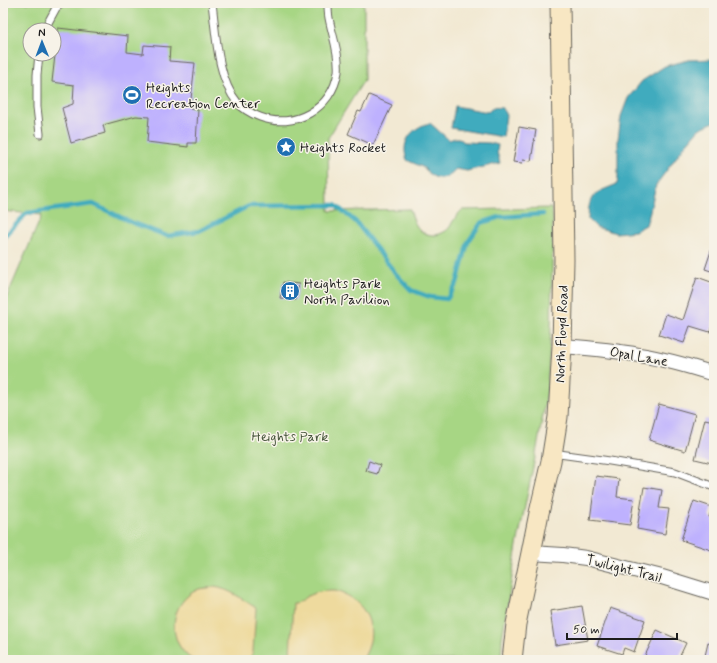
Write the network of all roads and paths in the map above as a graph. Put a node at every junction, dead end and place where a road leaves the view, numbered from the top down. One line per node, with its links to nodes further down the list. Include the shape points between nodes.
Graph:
1 (62, 3): 5 (lane)
2 (212, 3): 3 (lane, via 221,67 228,86 238,102 252,114 270,120 284,121 306,115 322,105 332,89 338,72)
3 (328, 3)
4 (560, 3): 8 (street, North Floyd Road, via 564,260)
5 (48, 22)
6 (38, 62): 7 (lane, via 37,107)
7 (40, 134)
8 (562, 346): 9 (street, Opal Lane, via 640,355 688,365); 10 (street, North Floyd Road, via 558,417)
9 (714, 374)
10 (552, 453): 11 (lane, via 675,472); 12 (street, North Floyd Road)
11 (714, 487)
12 (531, 553): 13 (street, Twilight Trail, via 586,558); 14 (street, North Floyd Road, via 516,624)
13 (714, 593)
14 (512, 660)

